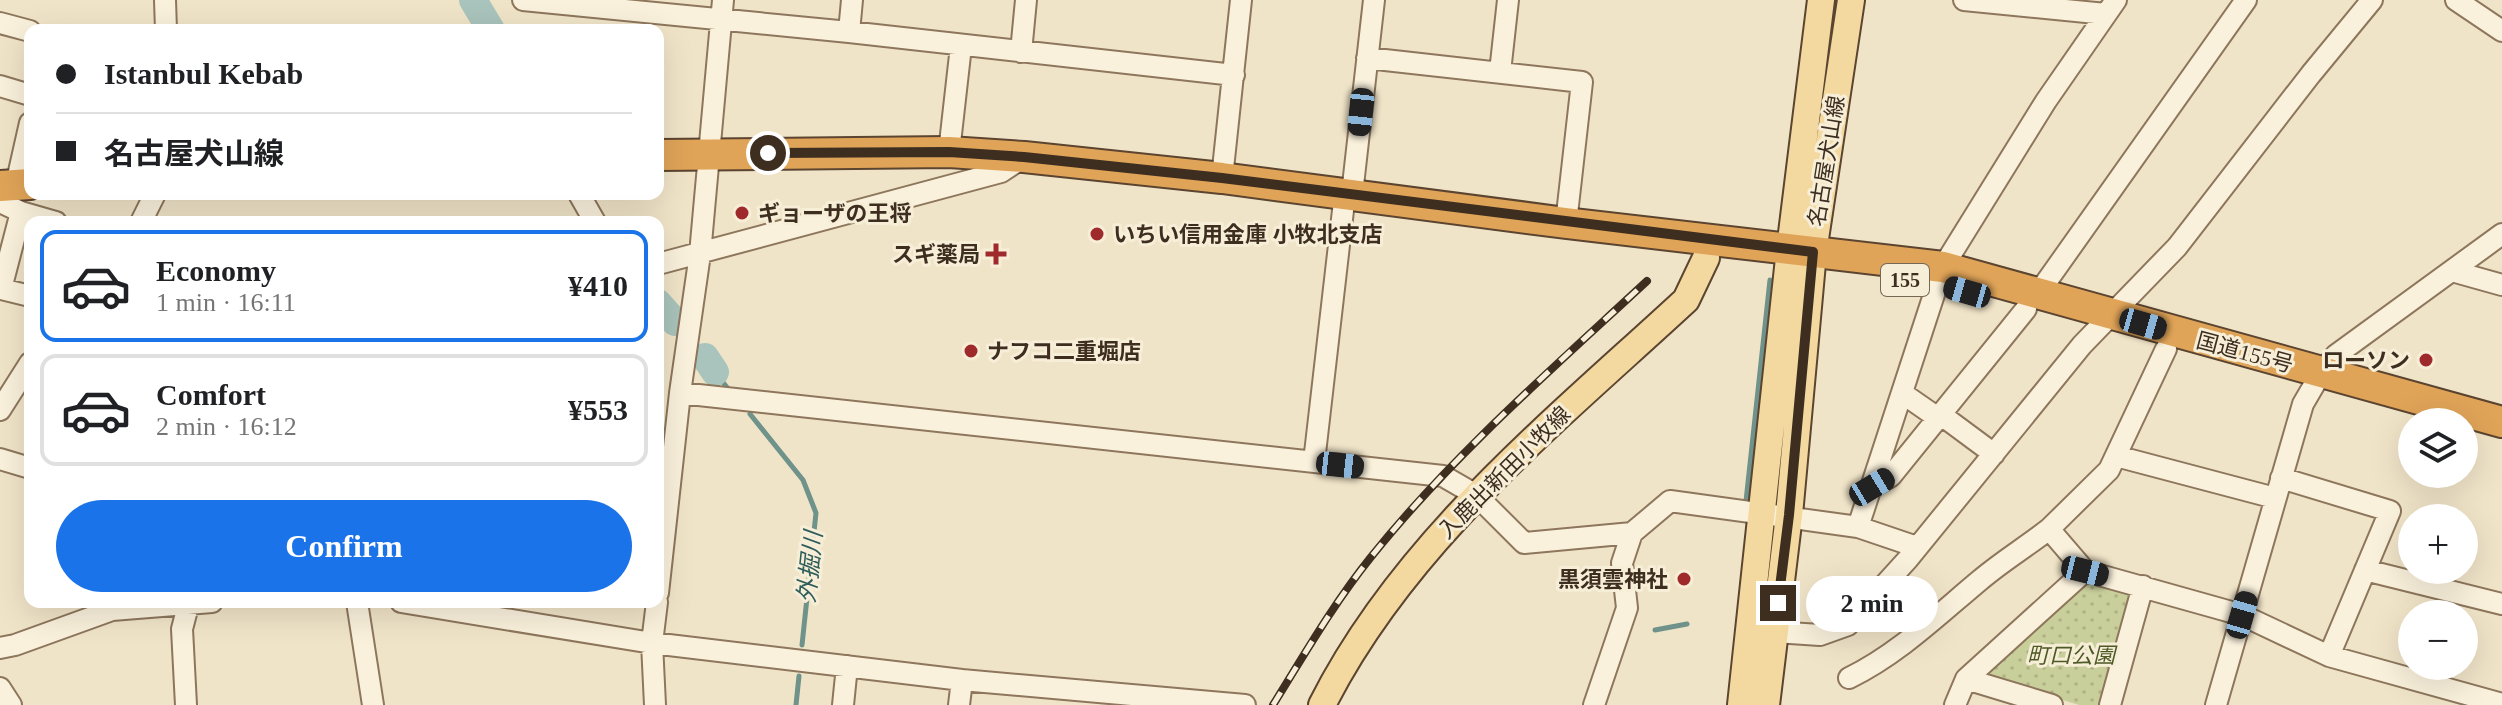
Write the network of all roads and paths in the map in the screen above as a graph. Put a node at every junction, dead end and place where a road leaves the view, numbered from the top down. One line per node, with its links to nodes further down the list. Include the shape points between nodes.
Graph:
1 (165, 0): 18 (street)
2 (523, 0): 14 (street)
3 (852, 0): 21 (street)
4 (1026, 0): 23 (street)
5 (1241, 0): 26 (street)
6 (1374, 0): 24 (street)
7 (1508, 0): 25 (street)
8 (1821, 0): 42 (main road, 名古屋犬山線)
9 (1851, 0): 42 (main road, 名古屋犬山線)
10 (1964, 0): 15 (street)
11 (2246, 0): 48 (street)
12 (2372, 0): 49 (street, via 2177,247)
13 (2456, 0): 20 (street)
14 (596, 4): 16 (street)
15 (2111, 7): 45 (street, via 2030,126)
16 (722, 10): 21 (street); 31 (street)
17 (0, 23): 19 (street)
18 (166, 24)
19 (24, 29)
20 (2502, 31)
21 (849, 32): 22 (street)
22 (961, 46): 23 (street); 30 (street)
23 (1021, 52): 26 (street)
24 (1367, 58): 25 (street); 36 (street)
25 (1500, 72): 38 (street, via 1582,82)
26 (1234, 75): 34 (street)
27 (0, 86): 28 (street)
28 (24, 93)
29 (24, 148): 35 (street)
30 (949, 152): 31 (highway, 国道155号 / 155); 33 (highway, 国道155号 / 155)
31 (708, 154): 32 (highway, 国道155号 / 155); 40 (street)
32 (664, 155)
33 (1024, 157): 34 (highway, 国道155号 / 155); 40 (street, via 1001,172)
34 (1222, 178): 36 (highway, 国道155号 / 155)
35 (13, 194): 37 (street); 47 (street, via 1,289)
36 (1356, 195): 38 (highway, 国道155号 / 155); 41 (highway, 国道155号 / 155, via 1555,238); 64 (street)
37 (47, 216)
38 (1566, 223): 42 (highway, 国道155号 / 155)
39 (2502, 234): 44 (street)
40 (700, 254): 43 (street); 54 (street)
41 (1706, 258): 42 (highway, 国道155号 / 155); 68 (main road, 入鹿出新田小牧線, via 1686,300)
42 (1800, 260): 45 (highway, 国道155号 / 155); 70 (main road, 名古屋犬山線)
43 (664, 263)
44 (2452, 271): 46 (street); 52 (street, via 2336,355)
45 (1940, 275): 48 (highway, 国道155号 / 155); 53 (street)
46 (2502, 285)
47 (24, 295)
48 (2032, 302): 49 (highway, 国道155号 / 155); 57 (street)
49 (2105, 323): 50 (highway, 国道155号 / 155); 52 (highway, 国道155号 / 155); 61 (street)
50 (2166, 349): 52 (highway, 国道155号 / 155); 62 (street)
51 (24, 372): 55 (street)
52 (2316, 382): 56 (highway, 国道155号 / 155); 58 (highway, 国道155号 / 155); 67 (street, via 2303,404)
53 (1902, 393): 57 (street); 66 (street)
54 (672, 403): 64 (street); 69 (street)
55 (0, 410)
56 (2398, 412)
57 (1939, 416): 61 (street); 66 (street, via 1891,476)
58 (2502, 422)
59 (2478, 436): 60 (highway)
60 (2502, 443)
61 (1994, 454): 74 (street)
62 (2116, 456): 67 (street); 72 (street, via 2109,470)
63 (0, 459): 65 (street)
64 (1314, 462): 68 (street, via 1443,476)
65 (24, 466)
66 (1872, 487): 71 (street)
67 (2278, 488): 75 (street, via 2390,511); 84 (street)
68 (1476, 495): 73 (street, via 1524,543); 104 (main road, 入鹿出新田小牧線, via 1408,574 1336,676)
69 (664, 512)
70 (1776, 514): 71 (street); 73 (street, via 1670,501); 85 (main road, 名古屋犬山線); 106 (main road, 名古屋犬山線)
71 (1858, 527): 74 (street)
72 (2049, 529): 76 (street); 90 (street, via 1878,664)
73 (1632, 533): 105 (street, via 1622,563 1627,608)
74 (1917, 547): 85 (street, via 1848,625 1820,635)
75 (2365, 570): 78 (street); 88 (street)
76 (2085, 571): 77 (street); 91 (street)
77 (2143, 586): 84 (street); 110 (street)
78 (2502, 604)
79 (134, 608): 87 (street, via 112,610)
80 (188, 608): 98 (street, via 182,629)
81 (358, 608): 99 (street)
82 (438, 608): 86 (street)
83 (656, 608): 86 (street)
84 (2242, 615): 88 (street); 111 (street)
85 (1774, 632): 107 (main road, 名古屋犬山線)
86 (652, 643): 89 (street); 100 (street)
87 (0, 648)
88 (2329, 656): 94 (street)
89 (847, 666): 92 (street); 101 (street)
90 (1849, 678)
91 (1966, 679): 108 (street); 109 (street)
92 (962, 680): 95 (street); 102 (street)
93 (0, 688): 97 (street)
94 (2446, 697): 96 (street)
95 (1129, 700): 103 (street)
96 (2502, 704)
97 (11, 705)
98 (186, 705)
99 (373, 705)
100 (655, 705)
101 (843, 705)
102 (959, 705)
103 (1245, 705)
104 (1322, 705)
105 (1594, 705)
106 (1741, 705)
107 (1766, 705)
108 (1955, 705)
109 (2052, 705)
110 (2110, 705)
111 (2216, 705)

